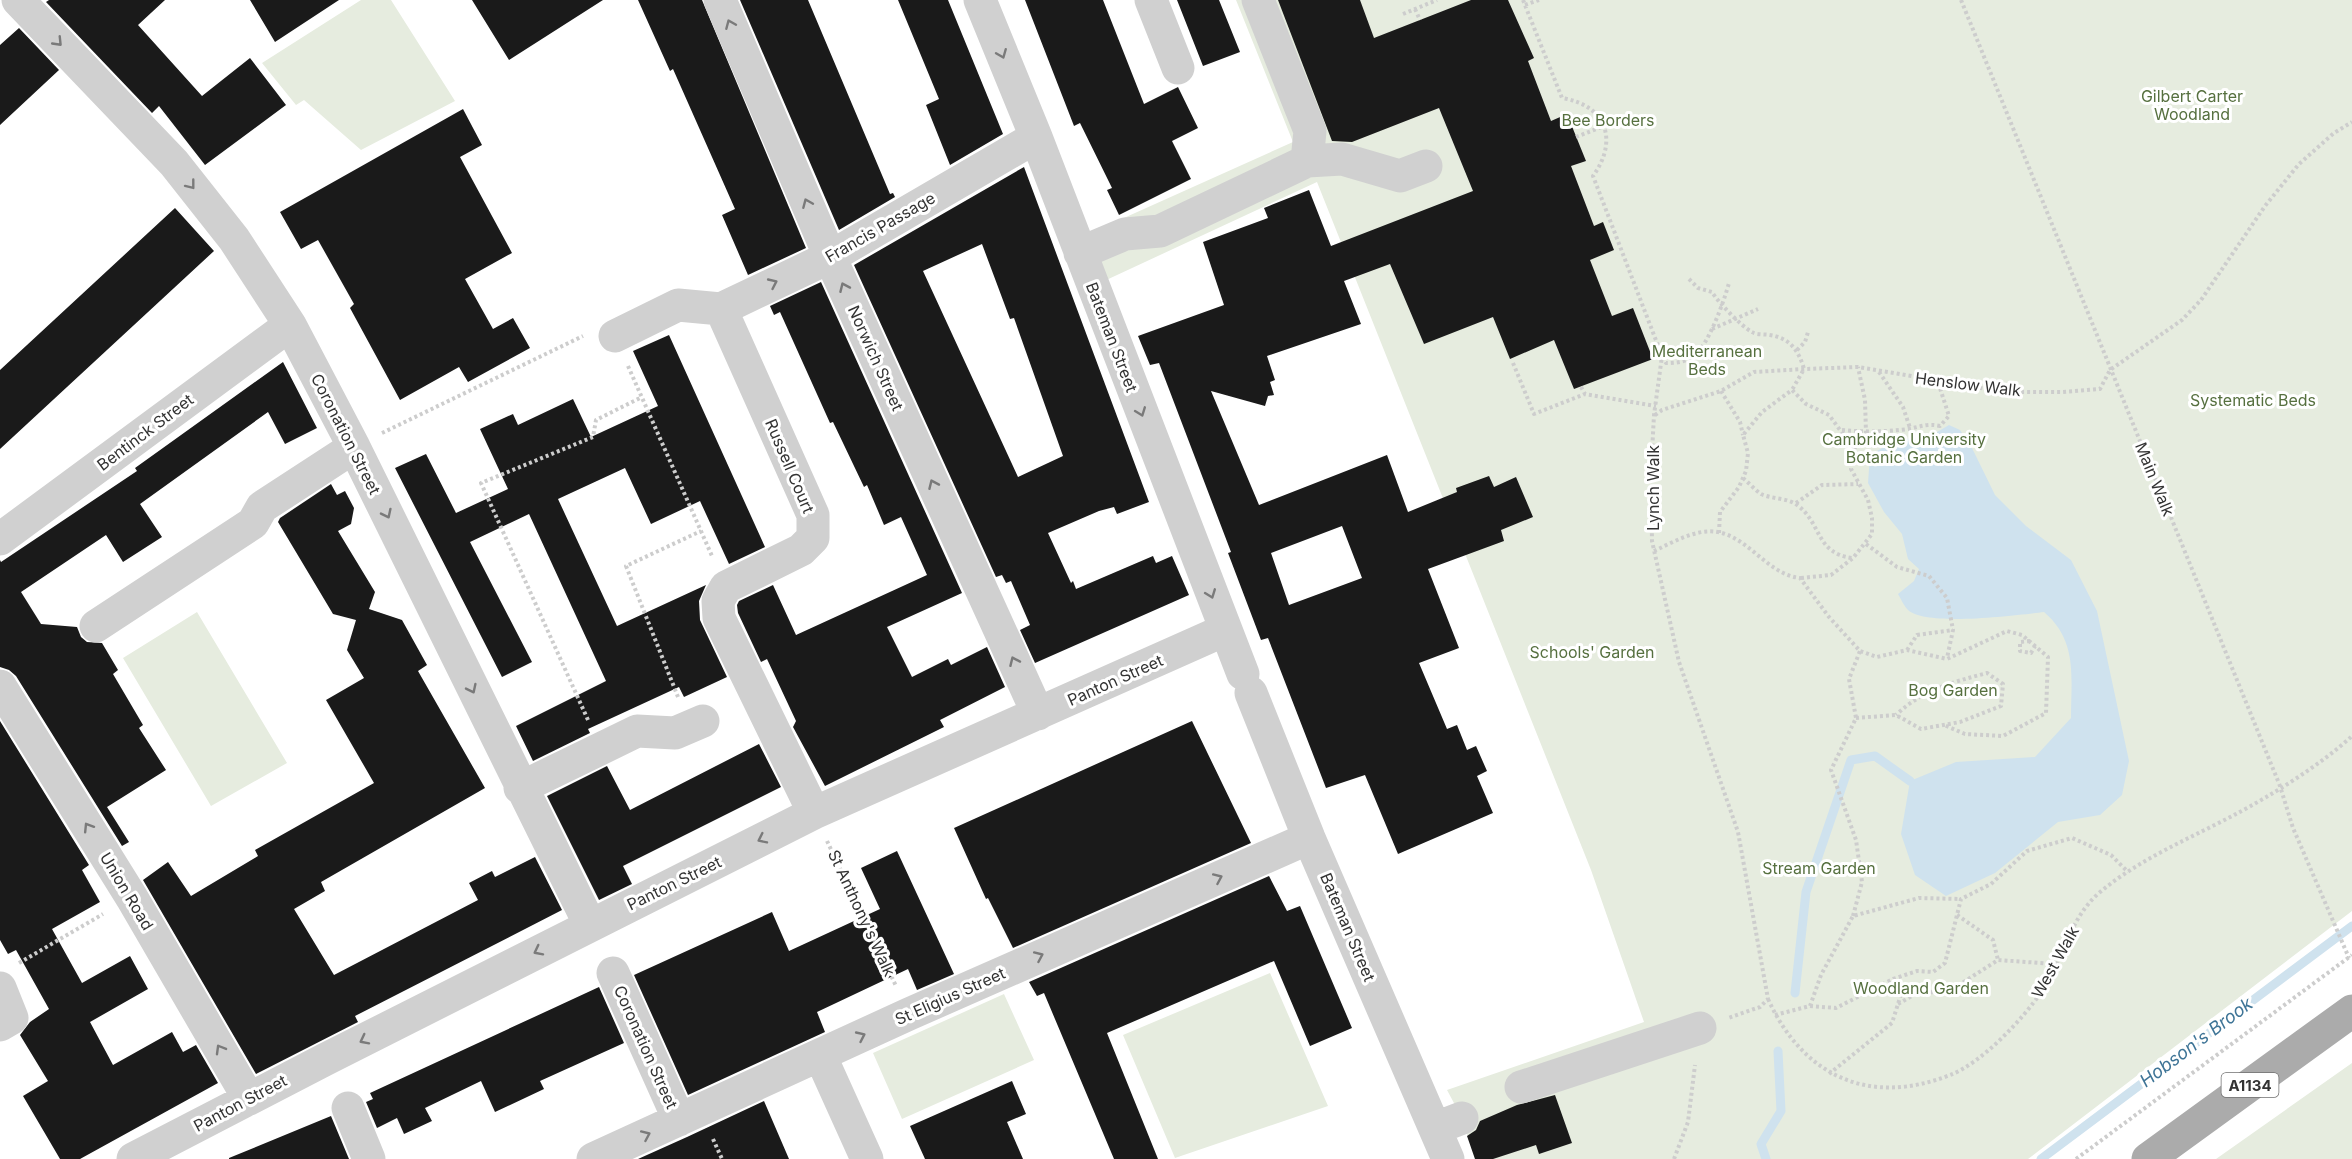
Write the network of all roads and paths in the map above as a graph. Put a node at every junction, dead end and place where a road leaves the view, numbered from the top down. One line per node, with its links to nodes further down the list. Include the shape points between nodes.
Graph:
1 (18, 0): 29 (street, Coronation Street, one-way to 29, via 174,163 234,238)
2 (720, 0): 22 (street, Norwich Street, one-way to 2)
3 (980, 0): 17 (street, Bateman Street, one-way to 17)
4 (1151, 0): 14 (street)
5 (1258, 0): 19 (street, via 1310,131)
6 (1437, 0): 11 (path)
7 (1523, 0): 10 (path)
8 (1539, 0): 10 (path)
9 (1961, 0): 38 (path, Main Walk)
10 (1525, 5): 16 (path, via 1562,98 1592,109)
11 (1415, 9): 12 (path); 13 (path)
12 (1403, 14)
13 (1420, 20)
14 (1178, 68)
15 (2352, 122): 38 (path, Henslow Walk, via 2299,164 2265,206 2201,300 2182,320)
16 (1604, 126): 18 (path); 34 (path, Lynch Walk, via 1607,150 1593,176)
17 (1036, 137): 21 (street, Bateman Street); 22 (street, Francis Passage)
18 (1576, 137)
19 (1307, 161): 20 (street, via 1342,159 1400,176); 21 (street, via 1160,231 1125,234)
20 (1426, 166)
21 (1080, 253): 66 (street, Bateman Street, one-way to 66)
22 (830, 256): 26 (street, Francis Passage, one-way to 22); 74 (street, Norwich Street, one-way to 22)
23 (1689, 279): 25 (path, via 1698,288 1712,292)
24 (1729, 283): 25 (path)
25 (1721, 304): 28 (path); 30 (path)
26 (721, 309): 32 (street, via 678,305); 64 (street, Russell Court, via 813,515 813,538 801,550)
27 (1758, 309): 28 (path)
28 (1738, 320): 30 (path); 33 (path, via 1752,333 1775,336)
29 (290, 325): 52 (street, Coronation Street); 59 (street, Bentinck Street)
30 (1712, 329): 34 (path, via 1695,355 1679,363 1666,363)
31 (1808, 332): 33 (path)
32 (615, 336): 45 (path); 52 (path, via 580,336)
33 (1797, 350): 37 (path)
34 (1662, 356): 46 (path, Lynch Walk)
35 (1513, 363): 44 (path, via 1534,414)
36 (1858, 368): 37 (path, Henslow Walk); 39 (path, Henslow Walk); 50 (path)
37 (1804, 369): 42 (path); 43 (path, Henslow Walk, via 1754,372)
38 (2110, 369): 40 (path, Henslow Walk, via 2100,389 2063,392 2005,392); 81 (path, Main Walk)
39 (1878, 371): 40 (path, Henslow Walk); 48 (path, via 1903,407)
40 (1938, 382): 48 (path, via 1949,416 1940,426 1927,423)
41 (1581, 387): 44 (path)
42 (1792, 390): 49 (path, via 1806,404 1829,415); 51 (path, via 1762,412)
43 (1721, 391): 47 (path, Henslow Walk); 51 (path, via 1740,422)
44 (1585, 394): 46 (path)
45 (642, 397): 57 (path); 80 (path, via 596,420 592,436 481,483)
46 (1656, 406): 47 (path, Lynch Walk)
47 (1654, 415): 61 (path, Lynch Walk)
48 (1910, 428): 50 (path)
49 (1841, 429): 50 (path); 53 (path)
50 (1866, 433): 53 (path)
51 (1743, 435): 54 (path, via 1748,453)
52 (354, 447): 65 (street, via 262,507 253,523); 82 (street, Coronation Street, one-way to 82)
53 (1854, 449): 55 (path, via 1851,469)
54 (1743, 478): 56 (path, via 1761,493); 58 (path, via 1720,512)
55 (1858, 484): 56 (path, via 1822,486); 60 (path, via 1868,500 1872,518 1872,534)
56 (1796, 503): 62 (path, via 1809,515 1822,543)
57 (701, 531): 64 (path); 77 (path, via 626,566)
58 (1719, 533): 61 (path, via 1704,532); 63 (path, via 1750,548 1769,565)
59 (0, 539)
60 (1866, 544): 62 (path); 67 (path, via 1898,567 1929,576 1947,598)
61 (1654, 551): 97 (path, Lynch Walk, via 1679,662 1738,832)
62 (1853, 558): 63 (path, via 1831,575)
63 (1800, 578): 71 (path)
64 (726, 587): 83 (street, via 718,601 719,618)
65 (96, 626)
66 (1225, 630): 74 (street, Panton Street); 84 (street, Bateman Street)
67 (1953, 630): 70 (path, via 1917,635); 72 (path)
68 (2030, 641): 69 (path); 69 (path, via 2020,642 2020,651 2031,653); 72 (path, via 2007,631)
69 (2034, 646): 78 (path, via 2048,657 2046,713 2003,736 1965,734)
70 (1906, 650): 71 (path, via 1877,657); 72 (path)
71 (1860, 651): 76 (path, via 1849,679)
72 (1947, 659)
73 (0, 686): 86 (street, Union Road, one-way to 73)
74 (1038, 714): 83 (street, Panton Street)
75 (1896, 715): 76 (path); 78 (path, via 1921,729); 78 (path, via 1911,700 1946,683 1987,673 2003,684 2001,706)
76 (1856, 718): 89 (path, via 1831,770 1856,840 1862,882)
77 (696, 723): 80 (street, via 675,733 637,731)
78 (1944, 725)
79 (2352, 736): 81 (path, West Walk, via 2332,755)
80 (600, 749): 82 (street)
81 (2280, 786): 85 (path, West Walk); 91 (path, Main Walk, via 2293,828)
82 (520, 788): 90 (street, Coronation Street)
83 (814, 813): 90 (street, Panton Street, one-way to 90); 101 (path, St Anthony's Walk)
84 (1309, 838): 101 (street, St Eligius Street, one-way to 84); 115 (street, Bateman Street, via 1449,1123)
85 (2128, 872): 87 (path, via 2111,855 2072,838 2027,851 1991,884); 93 (path, West Walk, via 2097,895 2073,926)
86 (132, 898): 95 (path); 108 (street, Union Road, one-way to 86)
87 (1961, 899): 88 (path); 89 (path, via 1918,898)
88 (1958, 915): 92 (path, via 1993,940); 96 (path, via 1945,963 1933,972 1917,971)
89 (1853, 916): 99 (path, via 1821,975)
90 (590, 925): 108 (street, Panton Street, one-way to 108)
91 (2350, 956): 117 (path)
92 (1998, 960): 93 (path); 98 (path, via 1939,994 1922,990)
93 (2055, 964): 106 (path, West Walk, via 2043,990 1996,1045 1950,1075 1895,1088 1863,1085)
94 (613, 973): 110 (street, Coronation Street)
95 (5, 978): 103 (street, via 12,1018)
96 (1893, 979): 98 (path, via 1904,985); 99 (path, via 1836,1008)
97 (1768, 999): 102 (path, West Walk); 104 (path, via 1760,1007)
98 (1898, 1004): 106 (path, via 1893,1023)
99 (1810, 1006): 102 (path)
100 (2352, 1011): 118 (main road, A1134)
101 (909, 1014): 105 (street, St Eligius Street, one-way to 101)
102 (1775, 1015): 106 (path, West Walk, via 1809,1057)
103 (0, 1025)
104 (1700, 1028): 107 (street); 116 (path, via 1688,1122)
105 (820, 1055): 110 (street, St Eligius Street); 114 (street)
106 (1829, 1074)
107 (1521, 1087)
108 (249, 1099): 111 (street, Panton Street)
109 (348, 1108): 112 (street)
110 (679, 1120): 113 (street, St Eligius Street, one-way to 110)
111 (133, 1159)
112 (369, 1159)
113 (592, 1159)
114 (867, 1159)
115 (1448, 1159)
116 (1674, 1159)
117 (2076, 1159)
118 (2148, 1159)

